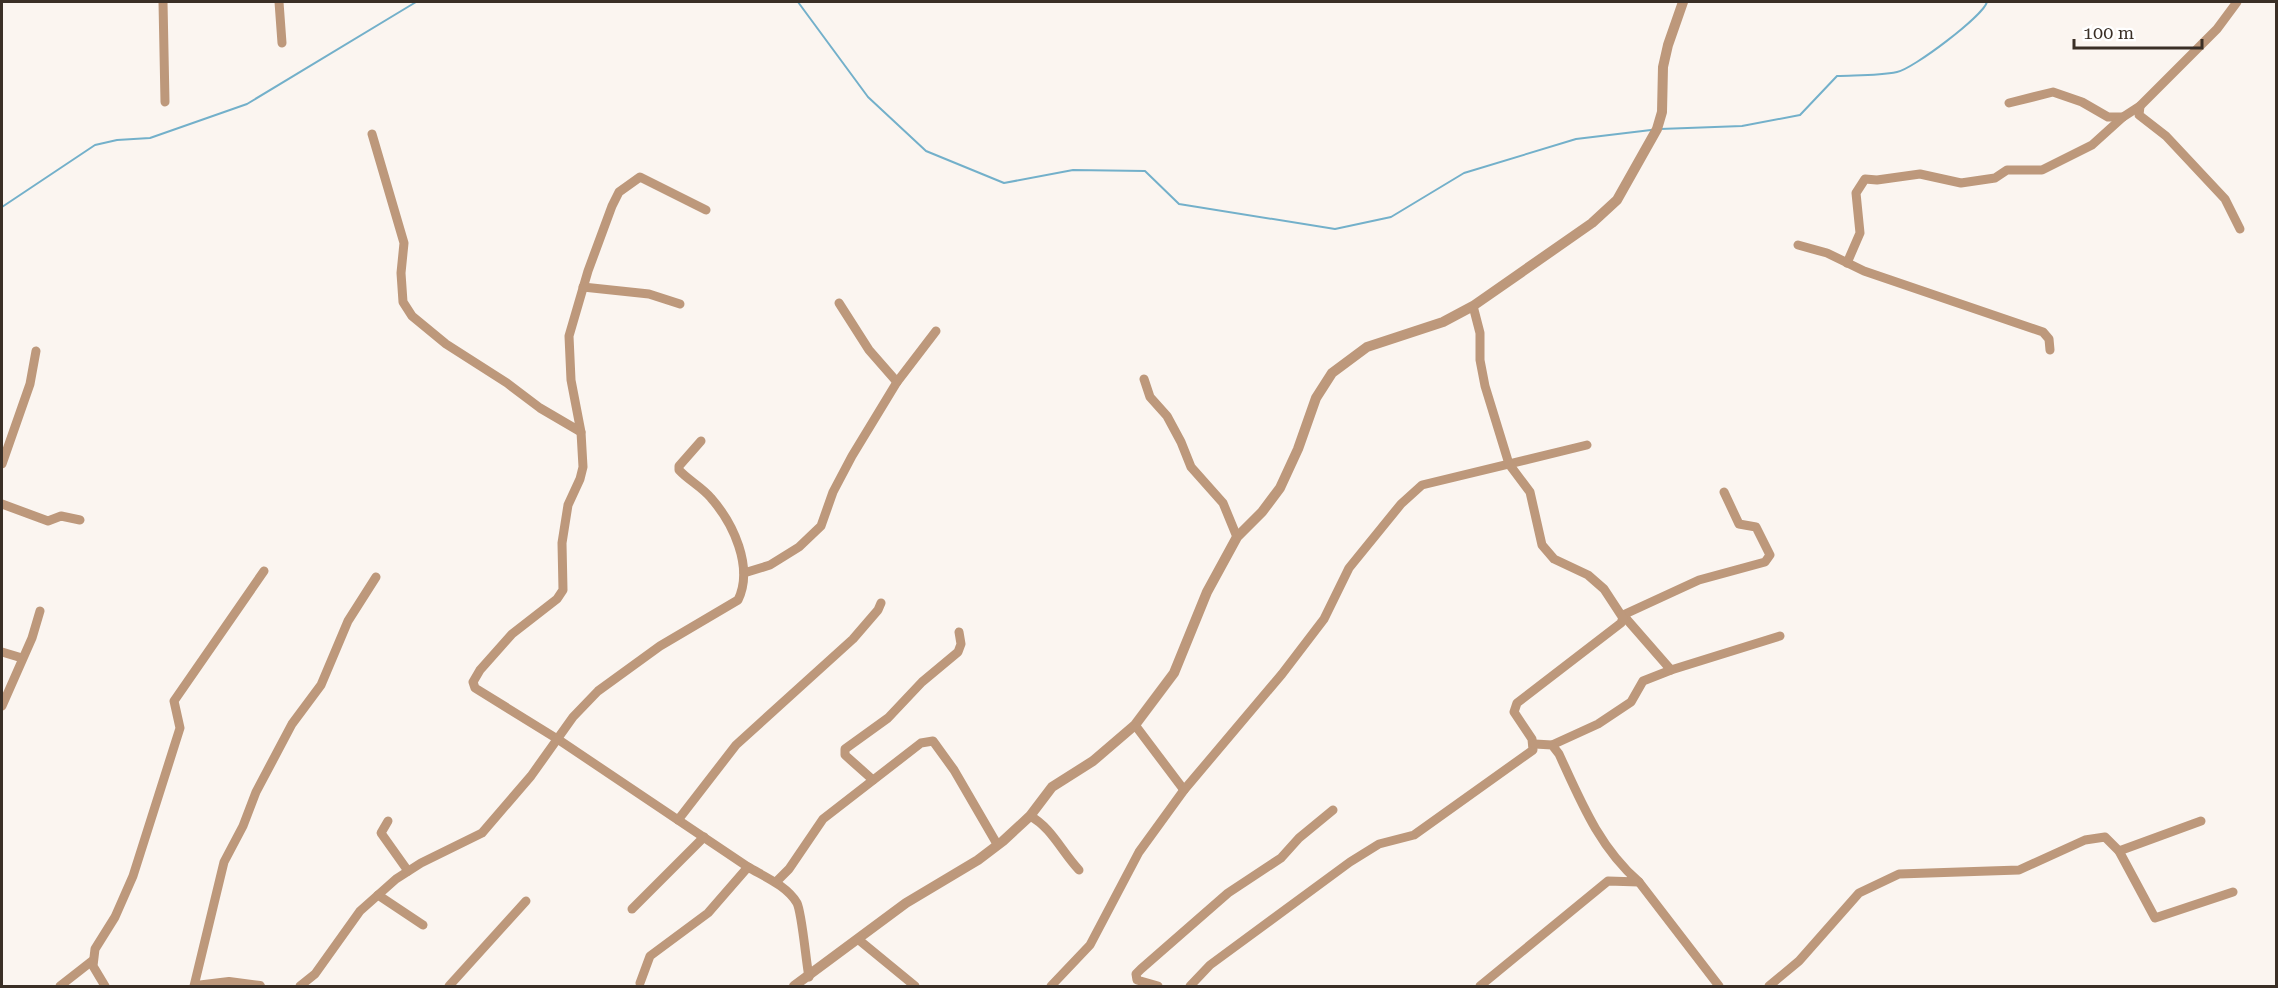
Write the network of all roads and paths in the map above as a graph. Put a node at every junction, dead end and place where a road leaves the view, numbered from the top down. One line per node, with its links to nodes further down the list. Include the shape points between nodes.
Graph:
1 (163, 2): 6 (street)
2 (279, 2): 5 (street)
3 (1683, 2): 18 (street, via 1668,45 1657,129 1617,200 1592,223)
4 (2237, 2): 8 (street, via 2217,29)
5 (282, 43)
6 (165, 102)
7 (2009, 103): 9 (street, via 2053,92 2108,117)
8 (2140, 106): 9 (street); 12 (street, via 2139,115 2166,136 2225,200)
9 (2123, 117): 14 (street, via 2092,145 2042,170 2007,170 1995,178 1961,183 1920,174 1865,179 1856,193 1860,233)
10 (372, 134): 24 (street, via 404,243 403,302 412,316 446,344)
11 (706, 210): 15 (street, via 646,179 635,180 619,192 612,206)
12 (2240, 229)
13 (1798, 245): 14 (street)
14 (1847, 262): 20 (street, via 2043,332 2049,339)
15 (583, 287): 17 (street, via 649,294); 24 (street, via 569,336 571,380)
16 (839, 303): 23 (street, via 869,350)
17 (680, 304)
18 (1473, 306): 28 (street, via 1485,386); 32 (street, via 1443,322 1367,347 1332,373 1316,398 1299,449 1280,488)
19 (936, 331): 23 (street)
20 (2050, 350)
21 (36, 351): 27 (street, via 30,384)
22 (1144, 379): 32 (street, via 1150,397 1167,416 1191,467 1223,503)
23 (897, 382): 34 (street, via 833,492 821,526 799,547 770,565)
24 (581, 432): 46 (street, via 582,473 568,505 562,543 563,590 512,634 474,682 475,688)
25 (701, 441): 34 (street, via 679,470 710,497 736,536)
26 (1587, 445): 28 (street)
27 (2, 464)
28 (1509, 464): 38 (street, via 1530,492 1542,545 1554,559 1588,575); 50 (street, via 1422,485 1401,504 1349,568 1317,628)
29 (1724, 492): 38 (street, via 1739,524 1756,527 1770,555 1764,562 1699,580)
30 (2, 504): 31 (street, via 48,521 61,516)
31 (80, 520)
32 (1237, 537): 45 (street, via 1207,592 1174,673)
33 (264, 571): 70 (street, via 174,701 180,728 133,876)
34 (744, 573): 46 (street, via 744,588 738,600 660,646 598,691 573,717)
35 (376, 577): 75 (street, via 348,621 321,685 292,724 224,862)
36 (881, 603): 53 (street, via 853,639 736,745)
37 (40, 611): 42 (street)
38 (1623, 615): 43 (street); 47 (street, via 1621,623 1517,702 1514,712)
39 (959, 632): 49 (street, via 962,644 958,652 888,718 845,749 845,755)
40 (1780, 636): 43 (street)
41 (2, 652): 42 (street)
42 (22, 658): 44 (street)
43 (1671, 670): 48 (street, via 1643,681 1631,702 1598,724)
44 (2, 706)
45 (1135, 725): 50 (street); 52 (street, via 1053,787)
46 (559, 740): 53 (street); 61 (street, via 482,833)
47 (1535, 744): 48 (street); 83 (street, via 1533,750 1436,821 1414,835 1379,844 1350,862 1210,965)
48 (1552, 745): 63 (street, via 1596,833)
49 (873, 780): 57 (street, via 921,743 933,741); 62 (street, via 823,819 795,862)
50 (1184, 790): 81 (street, via 1139,852 1090,945)
51 (1333, 810): 82 (street, via 1281,858 1228,893 1141,969 1137,980)
52 (1030, 816): 57 (street); 60 (street, via 1043,823)
53 (678, 820): 56 (street)
54 (388, 821): 61 (street, via 381,833)
55 (2201, 821): 58 (street)
56 (704, 837): 59 (street); 67 (street)
57 (997, 844): 69 (street, via 978,860 906,903)
58 (2119, 850): 64 (street, via 2155,918); 86 (street, via 2105,837 2085,840 2019,870 1899,874 1858,893 1799,962)
59 (748, 867): 62 (street); 72 (street, via 694,926 650,956)
60 (1079, 870)
61 (408, 871): 65 (street)
62 (776, 882): 71 (street, via 799,910)
63 (1640, 882): 84 (street, via 1608,881); 85 (street)
64 (2233, 892)
65 (378, 895): 68 (street); 77 (street, via 353,920 315,974)
66 (526, 901): 78 (street)
67 (633, 909)
68 (423, 925)
69 (859, 940): 71 (street); 80 (street)
70 (92, 962): 73 (street); 74 (street)
71 (809, 977): 79 (street)
72 (640, 983)
73 (60, 987)
74 (105, 987)
75 (195, 987): 76 (street, via 230,982)
76 (260, 987)
77 (300, 987)
78 (450, 987)
79 (794, 987)
80 (915, 987)
81 (1051, 987)
82 (1158, 987)
83 (1190, 987)
84 (1480, 987)
85 (1719, 987)
86 (1769, 987)

